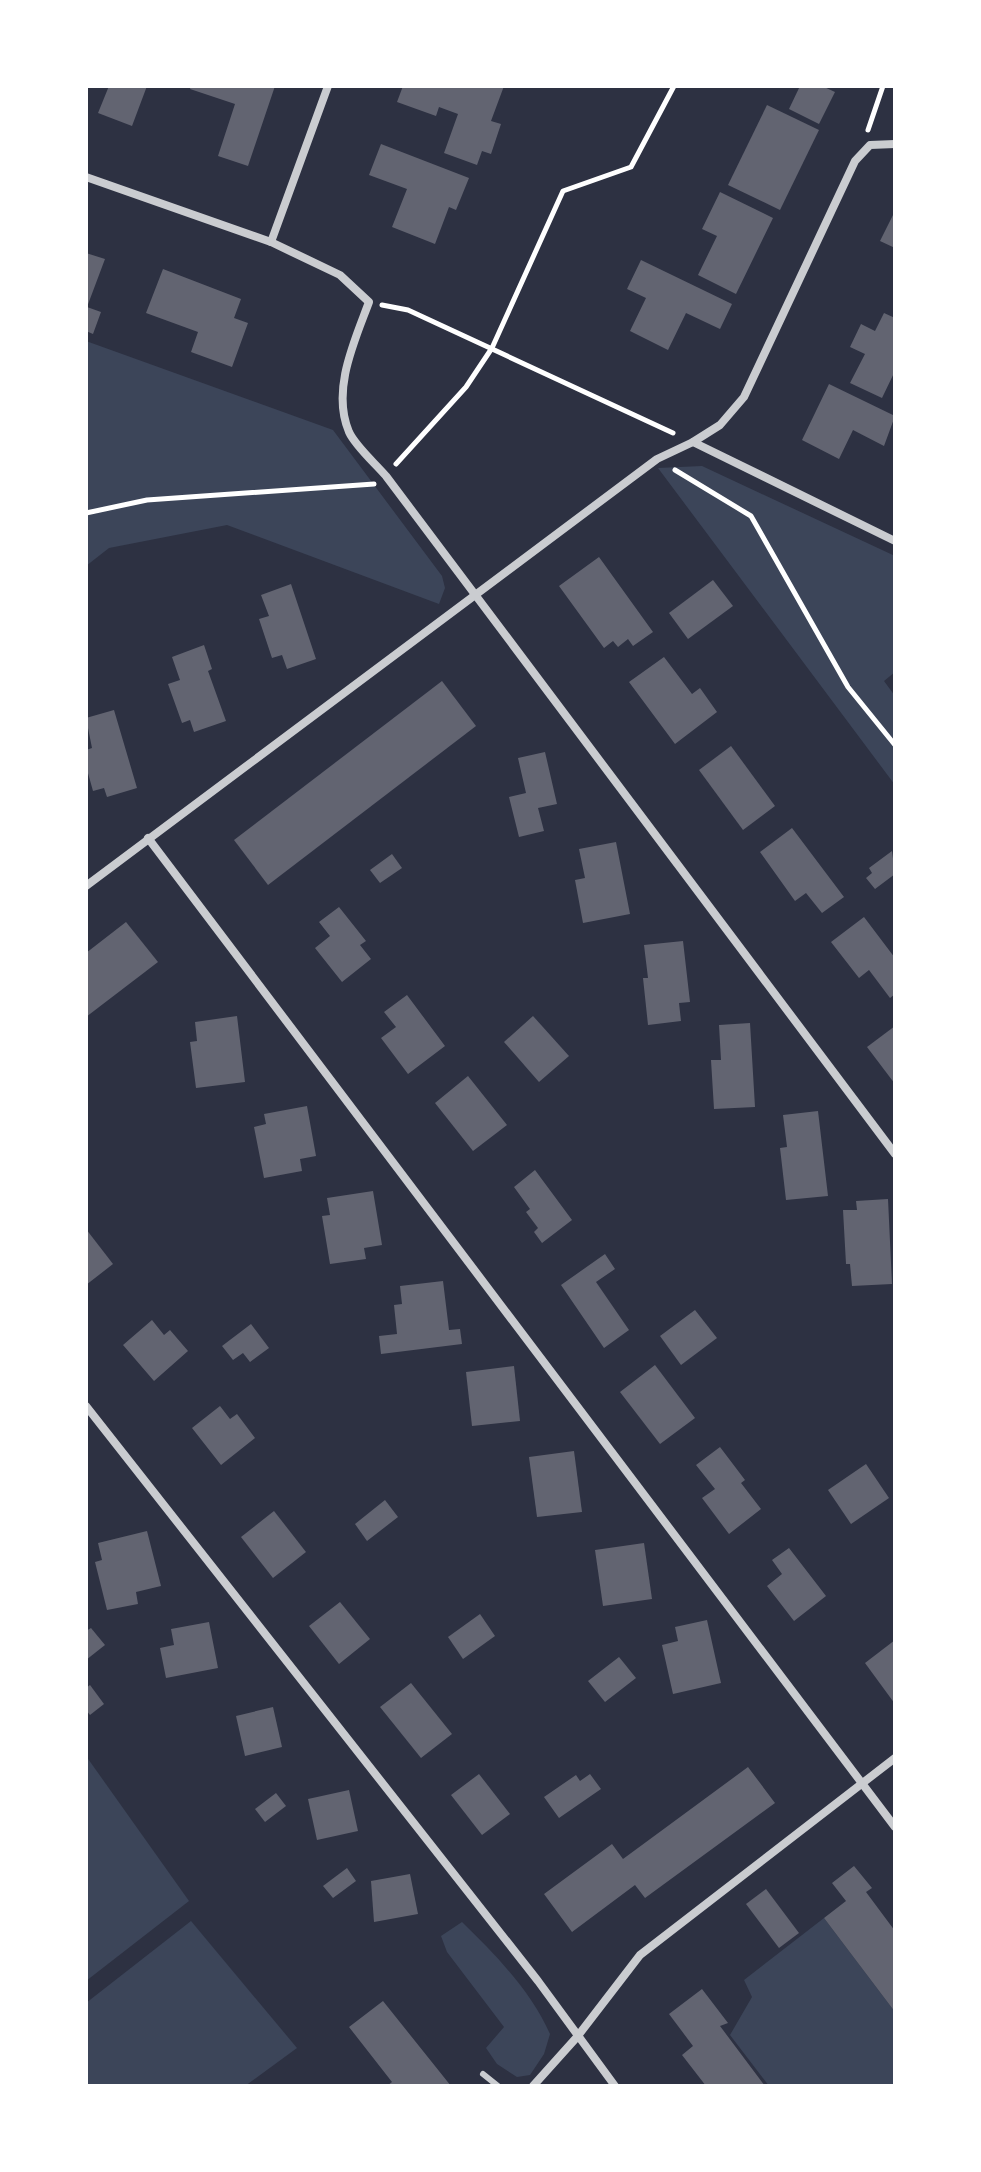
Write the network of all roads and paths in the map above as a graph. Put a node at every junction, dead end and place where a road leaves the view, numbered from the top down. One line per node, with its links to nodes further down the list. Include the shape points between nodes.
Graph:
1 (328, 86): 7 (street)
2 (674, 86): 9 (path, via 631,167 563,191)
3 (883, 86): 5 (path, via 868,127)
4 (895, 144): 5 (street)
5 (870, 145): 10 (street, via 855,161 744,397 720,425)
6 (86, 177): 7 (street)
7 (271, 242): 8 (street, via 340,275)
8 (369, 302): 9 (path, via 408,310); 12 (street, via 346,362 345,403 349,432)
9 (492, 348): 10 (path); 12 (path, via 466,387)
10 (693, 442): 11 (street); 14 (street)
11 (657, 459): 15 (street); 16 (path, via 751,516 848,687)
12 (386, 476): 13 (path, via 369,487 147,500); 15 (street)
13 (86, 513)
14 (895, 541)
15 (475, 594): 17 (street); 19 (street)
16 (895, 745)
17 (148, 838): 18 (street); 22 (street)
18 (86, 886)
19 (895, 1154)
20 (86, 1406): 24 (street)
21 (895, 1758): 22 (street)
22 (862, 1783): 23 (street); 24 (street, via 640,1955)
23 (895, 1827)
24 (577, 2037): 27 (street); 28 (street)
25 (483, 2074): 26 (lane)
26 (498, 2086)
27 (533, 2086)
28 (615, 2086)

